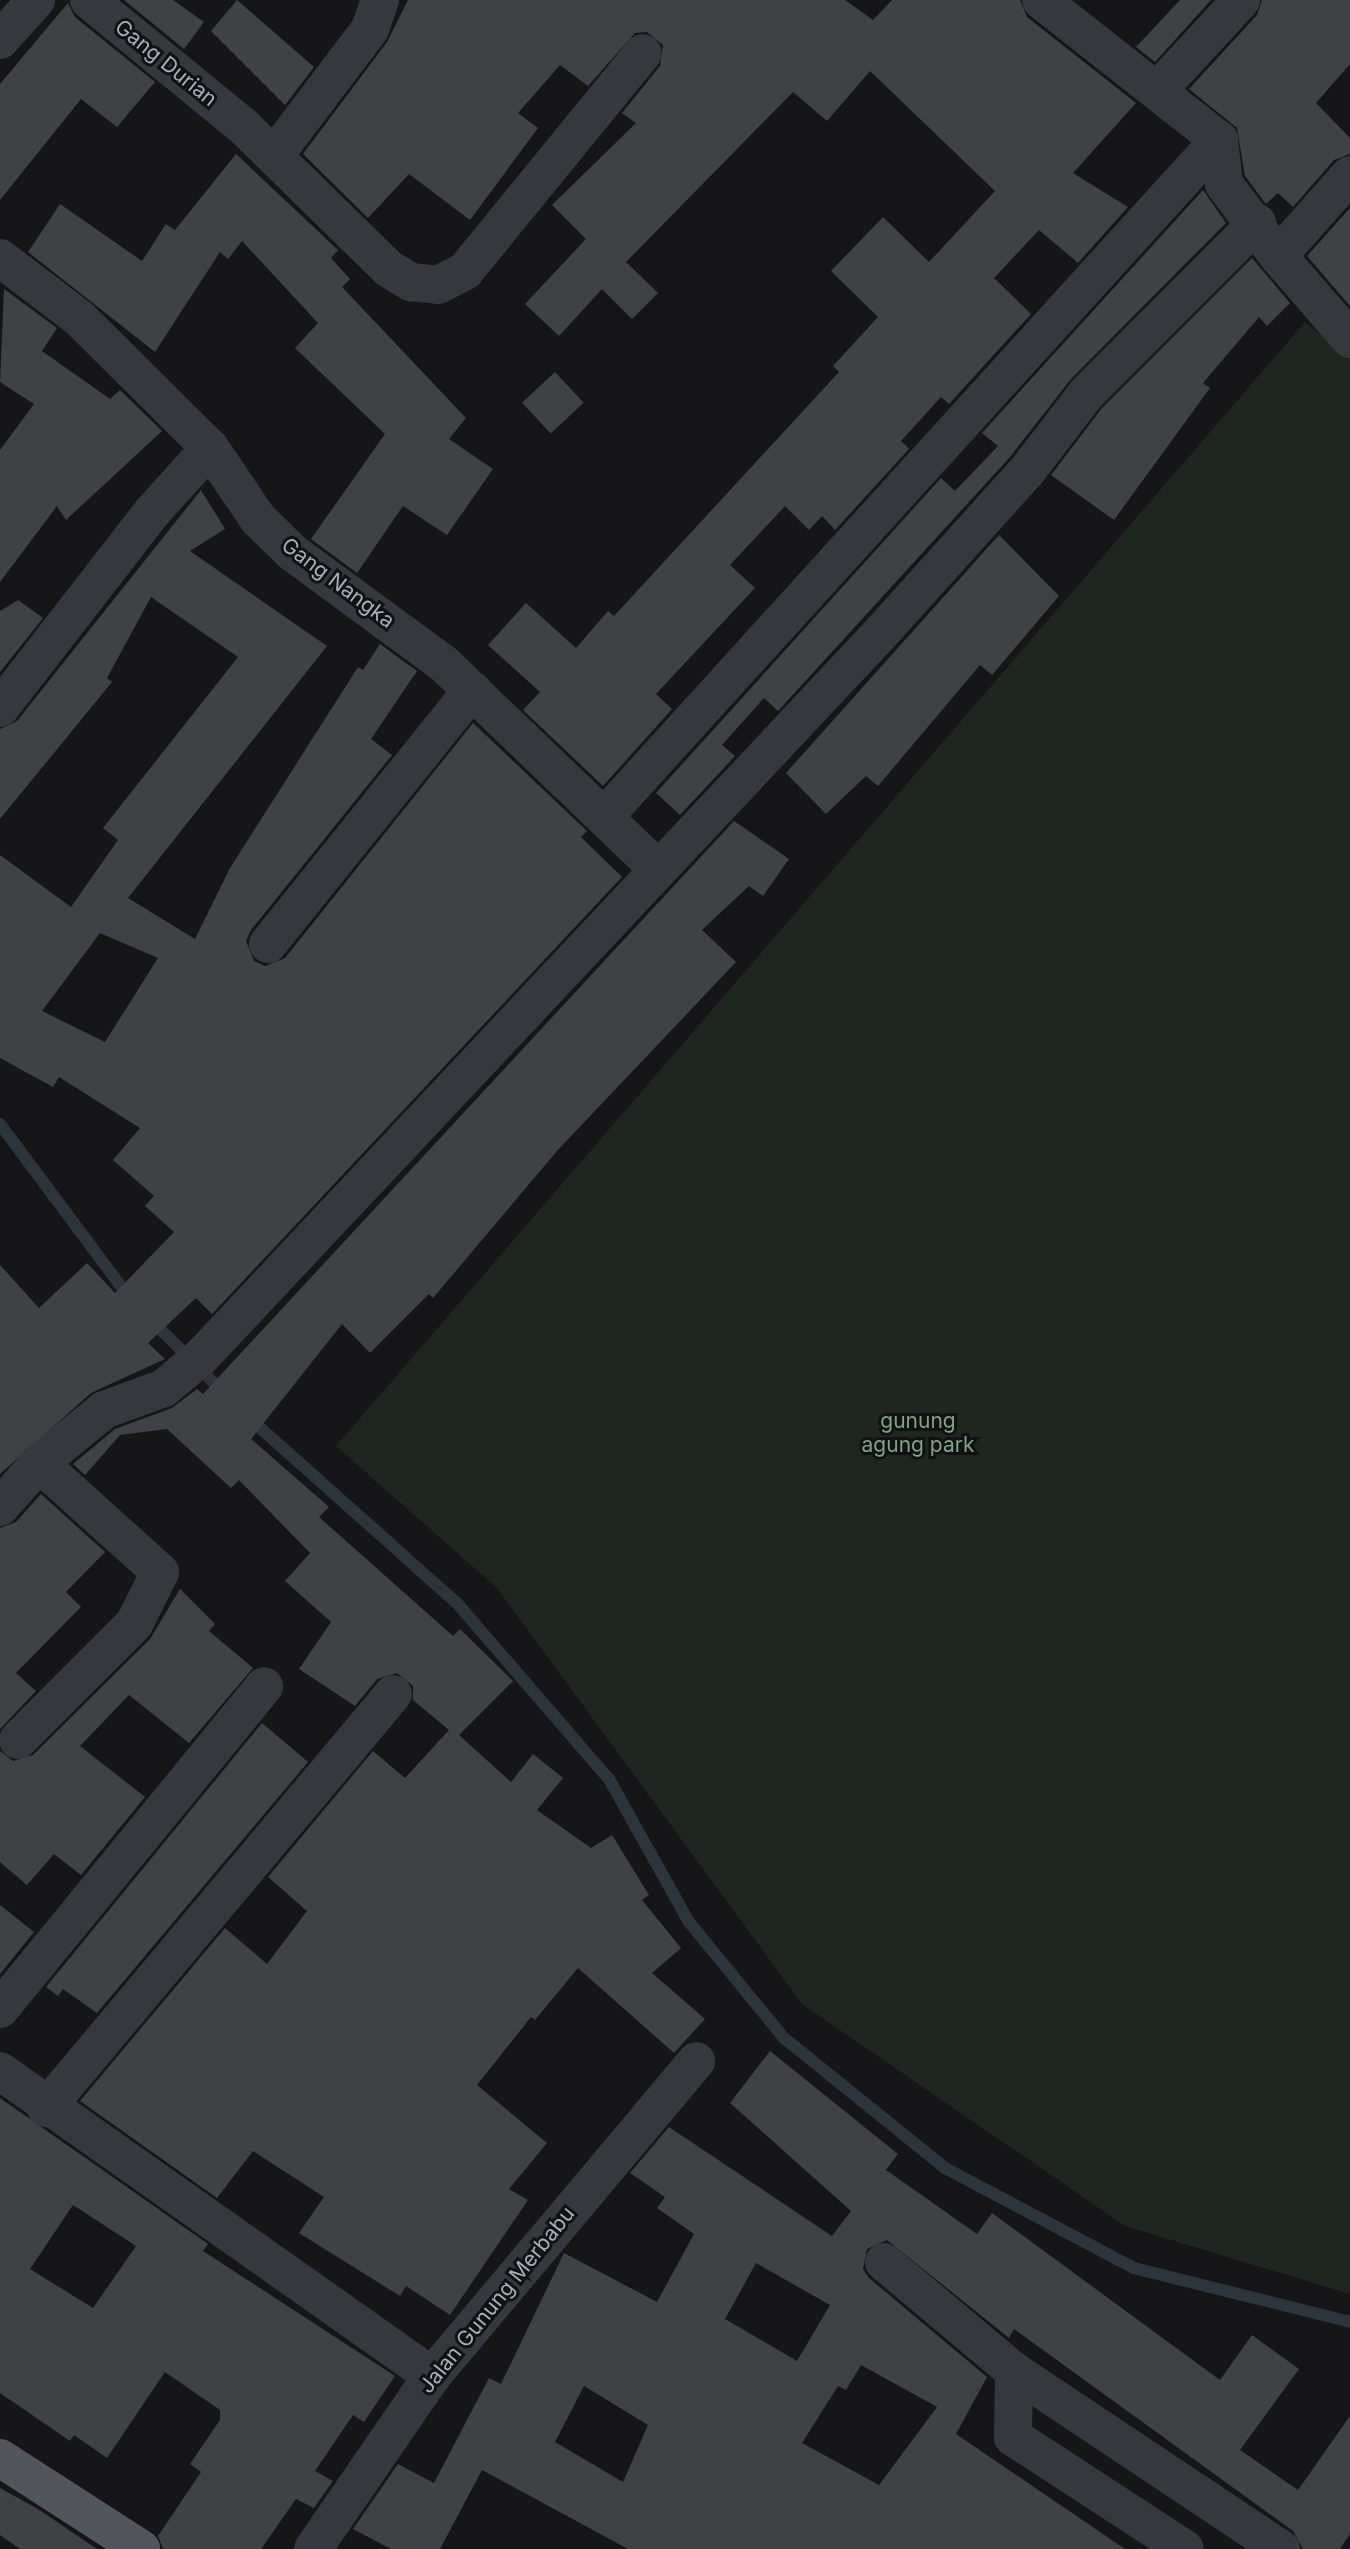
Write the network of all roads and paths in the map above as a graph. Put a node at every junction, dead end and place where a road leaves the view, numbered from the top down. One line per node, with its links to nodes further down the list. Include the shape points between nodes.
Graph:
1 (36, 0): 6 (street)
2 (89, 0): 10 (street, Gang Durian)
3 (380, 0): 10 (street, via 370,29)
4 (1041, 0): 8 (street)
5 (1241, 0): 8 (street)
6 (0, 40)
7 (643, 53): 10 (street, Gang Durian, via 465,271 438,285 411,282 389,269)
8 (1159, 89): 9 (street)
9 (1219, 141): 12 (street, via 1224,184); 19 (street)
10 (274, 156)
11 (1350, 175): 13 (street)
12 (1257, 223): 13 (street); 20 (street, via 1086,394 1018,481)
13 (1278, 256): 15 (street)
14 (0, 258): 16 (street, Gang Nangka, via 79,318)
15 (1350, 339)
16 (210, 448): 17 (street, Gang Nangka, via 258,519 293,553); 18 (street)
17 (472, 690): 19 (street, Gang Nangka); 21 (street)
18 (5, 692)
19 (604, 817): 20 (street, Gang Nangka)
20 (658, 869): 22 (street, via 201,1357 164,1388 104,1410)
21 (268, 944)
22 (39, 1463): 23 (street); 26 (street, via 160,1572 134,1624)
23 (0, 1507)
24 (264, 1686): 27 (street)
25 (393, 1694): 30 (street)
26 (18, 1740)
27 (0, 2009)
28 (696, 2061): 33 (street, Jalan Gunung Merbabu)
29 (0, 2071): 30 (street)
30 (46, 2108): 33 (street)
31 (884, 2262): 32 (street)
32 (1014, 2371): 37 (street, via 1013,2437); 38 (street)
33 (432, 2376): 36 (street, Jalan Gunung Merbabu)
34 (0, 2458): 35 (main road)
35 (141, 2549)
36 (313, 2549)
37 (1185, 2549)
38 (1281, 2549)

